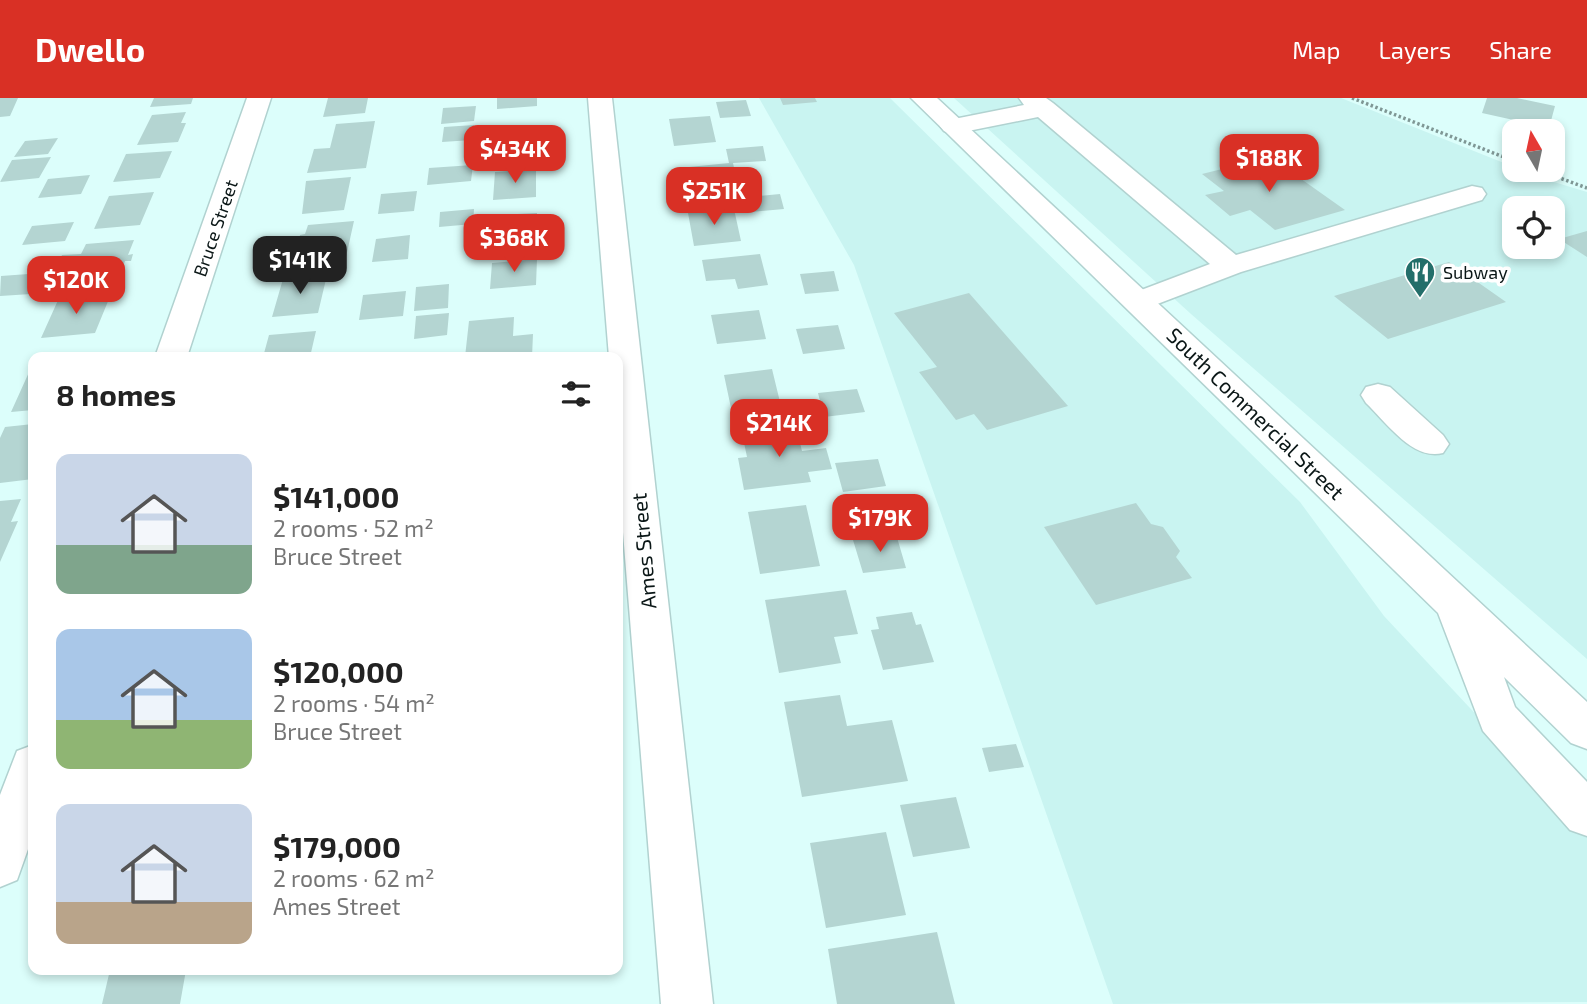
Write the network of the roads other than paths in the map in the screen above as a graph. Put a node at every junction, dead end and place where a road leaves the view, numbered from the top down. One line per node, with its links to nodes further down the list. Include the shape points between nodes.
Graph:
1 (259, 98): 9 (street, Bruce Street)
2 (600, 98): 17 (street, Ames Street)
3 (923, 98): 5 (street, South Commercial Street)
4 (1037, 103): 5 (street); 7 (street)
5 (953, 126): 8 (street, South Commercial Street)
6 (1472, 194): 7 (street)
7 (1231, 266): 8 (street)
8 (1139, 302): 12 (street, South Commercial Street)
9 (174, 352)
10 (1378, 395): 11 (street)
11 (1431, 444)
12 (1454, 602): 13 (street, South Commercial Street); 15 (street, via 1498,718)
13 (1587, 730)
14 (28, 780): 16 (street)
15 (1587, 816)
16 (0, 864)
17 (687, 1004)

